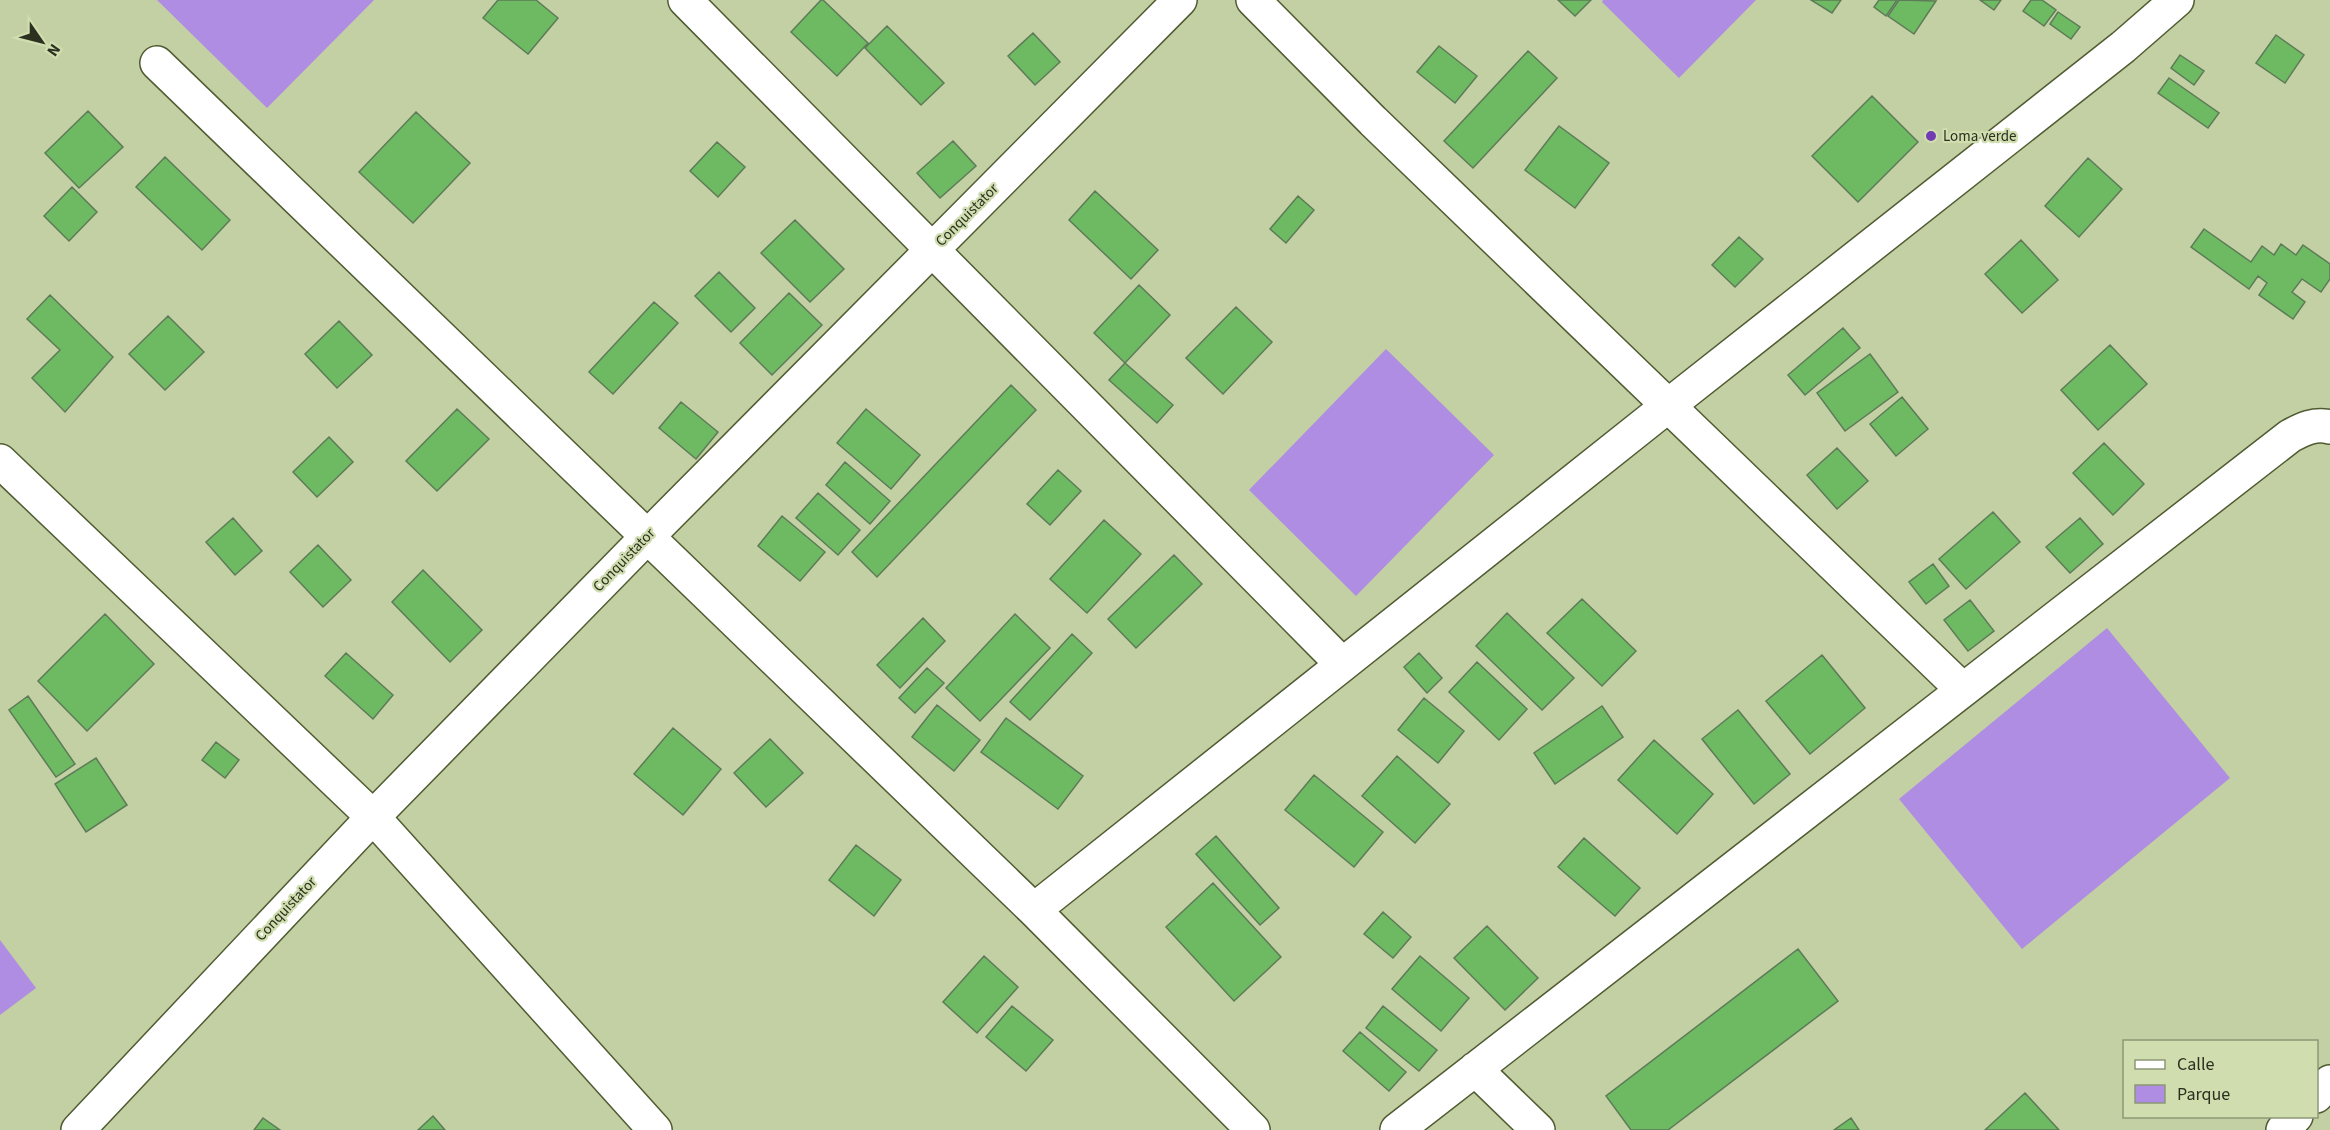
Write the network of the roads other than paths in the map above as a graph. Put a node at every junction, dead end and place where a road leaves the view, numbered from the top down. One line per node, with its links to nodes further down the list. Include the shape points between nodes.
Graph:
1 (685, 0): 6 (street)
2 (1180, 0): 6 (street, Conquistator)
3 (1253, 0): 7 (street, via 1373,122)
4 (2170, 7): 7 (street)
5 (157, 63): 10 (street)
6 (933, 250): 10 (street, Conquistator); 11 (street)
7 (1669, 405): 11 (street); 12 (street)
8 (2330, 427): 12 (street, via 2320,424 2290,436)
9 (0, 461): 13 (street)
10 (648, 536): 13 (street, Conquistator); 14 (street)
11 (1342, 664): 14 (street)
12 (1963, 690): 15 (street)
13 (373, 817): 19 (street, Conquistator); 20 (street)
14 (1034, 910): 21 (street)
15 (1475, 1069): 22 (street); 23 (street)
16 (2330, 1082): 17 (street)
17 (2318, 1094)
18 (2294, 1118): 24 (street)
19 (93, 1125)
20 (655, 1130)
21 (1253, 1130)
22 (1397, 1130)
23 (1538, 1130)
24 (2283, 1130)

